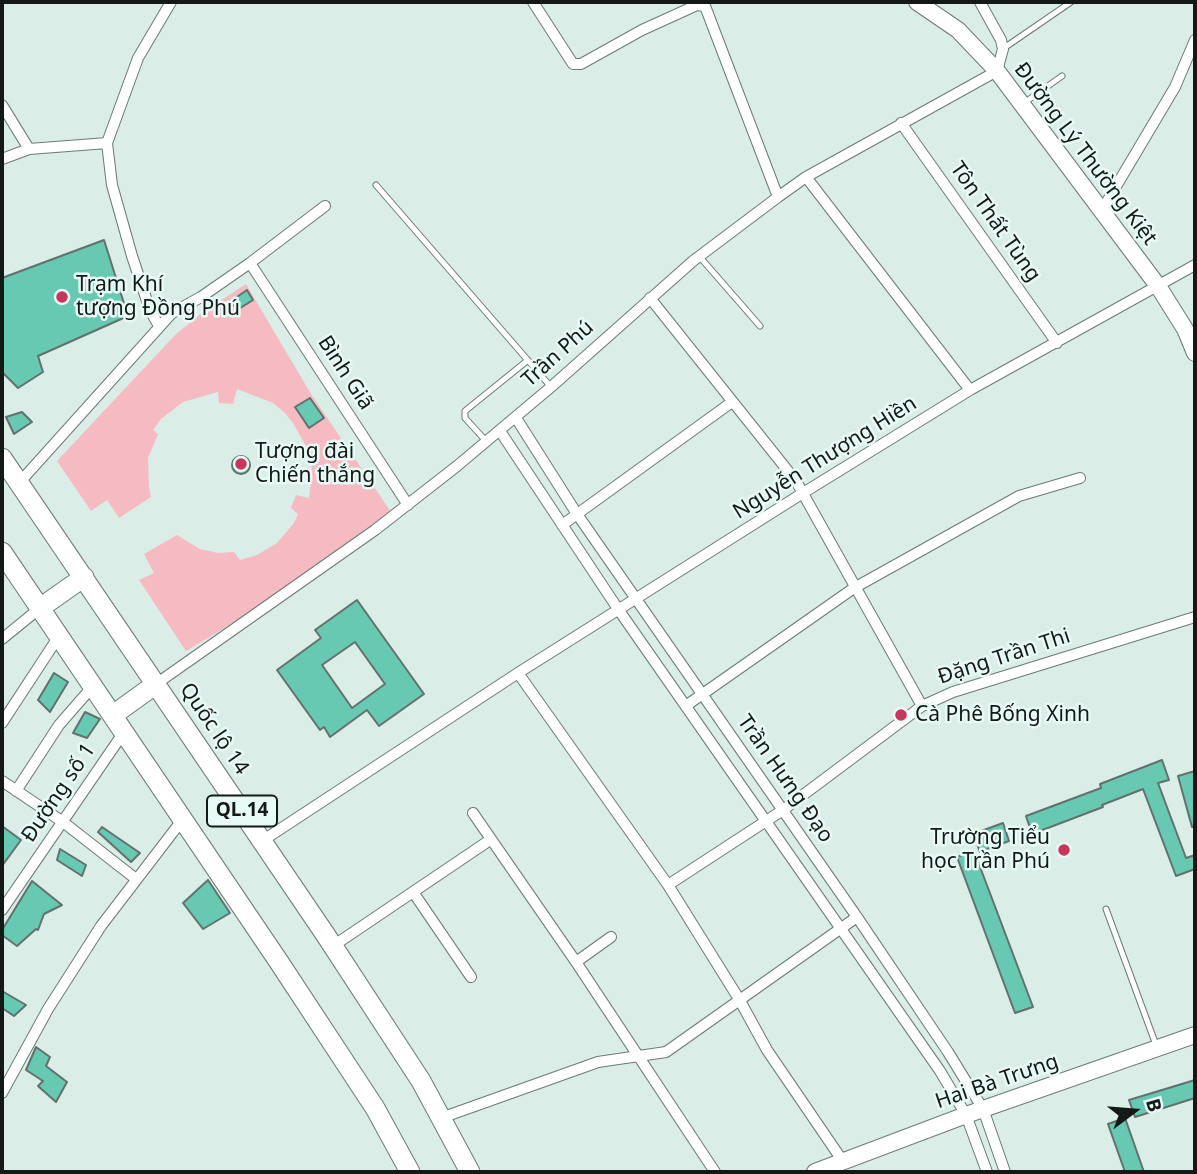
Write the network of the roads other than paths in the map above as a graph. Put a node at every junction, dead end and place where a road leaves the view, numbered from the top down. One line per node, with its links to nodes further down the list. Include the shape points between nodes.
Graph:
1 (171, 2): 13 (street, via 138,58)
2 (533, 2): 18 (street, via 573,64 697,5 705,6)
3 (917, 2): 8 (street, Đường Lý Thường Kiệt, via 958,30)
4 (980, 2): 7 (street)
5 (1071, 2): 7 (lane)
6 (1195, 40): 20 (street, via 1175,87)
7 (1003, 49): 8 (street)
8 (997, 71): 10 (street, Đường Lý Thường Kiệt); 12 (street, Trần Phú)
9 (1062, 76): 10 (lane)
10 (1022, 104): 20 (street, Đường Lý Thường Kiệt)
11 (2, 105): 14 (street)
12 (901, 123): 16 (street, Trần Phú); 28 (street, Tôn Thất Tùng)
13 (107, 143): 14 (street); 26 (street, via 112,185 132,256)
14 (29, 149): 15 (street)
15 (2, 159)
16 (806, 177): 18 (street, Trần Phú); 32 (street)
17 (376, 185): 30 (lane)
18 (778, 197): 21 (street, Trần Phú)
19 (325, 206): 22 (street)
20 (1102, 210): 24 (street, Đường Lý Thường Kiệt)
21 (699, 256): 25 (street, Trần Phú); 27 (lane)
22 (250, 263): 26 (street); 41 (street, Bình Giã)
23 (1195, 265): 24 (street, Nguyễn Thượng Hiền)
24 (1158, 286): 28 (street, Nguyễn Thượng Hiền); 29 (street, Đường Lý Thường Kiệt)
25 (650, 298): 31 (street, Trần Phú); 33 (street)
26 (159, 326): 39 (street)
27 (760, 326)
28 (1057, 343): 32 (street, Nguyễn Thượng Hiền)
29 (1195, 353)
30 (528, 360): 31 (lane); 36 (lane, via 465,411 465,418)
31 (551, 387): 34 (street, Trần Phú)
32 (970, 390): 40 (street, Nguyễn Thượng Hiền)
33 (732, 402): 40 (street); 42 (street)
34 (516, 418): 35 (street, Trần Phú); 42 (street, Trần Hưng Đạo)
35 (500, 431): 36 (street, Trần Phú); 43 (street)
36 (486, 442): 41 (street, Trần Phú)
37 (2, 458): 39 (highway, Quốc lộ 14 / QL.14)
38 (1080, 478): 46 (street, via 1019,496)
39 (19, 483): 45 (highway, Quốc lộ 14 / QL.14)
40 (803, 493): 46 (street); 47 (street, Nguyễn Thượng Hiền)
41 (408, 505): 54 (street, Trần Phú)
42 (577, 514): 43 (street); 47 (street, Trần Hưng Đạo)
43 (562, 525): 49 (street)
44 (2, 552): 48 (highway, QL.14)
45 (84, 577): 48 (highway); 54 (highway, Quốc lộ 14 / QL.14)
46 (854, 588): 56 (street); 58 (street)
47 (635, 599): 49 (street, Nguyễn Thượng Hiền); 56 (street, Trần Hưng Đạo)
48 (40, 608): 51 (highway, QL.14); 52 (street)
49 (618, 609): 53 (street, Nguyễn Thượng Hiền); 57 (street)
50 (1195, 617): 58 (street, Đặng Trần Thi, via 953,692)
51 (59, 636): 55 (highway, QL.14); 60 (street)
52 (2, 639)
53 (518, 673): 70 (street, Nguyễn Thượng Hiền); 72 (street)
54 (156, 684): 59 (highway); 70 (highway, Quốc lộ 14 / QL.14)
55 (93, 686): 59 (highway, QL.14); 63 (street, via 59,725)
56 (703, 694): 57 (street); 64 (street, Trần Hưng Đạo)
57 (687, 705): 67 (street)
58 (922, 706): 64 (street, Đặng Trần Thi)
59 (113, 715): 61 (highway, QL.14)
60 (2, 723)
61 (124, 732): 66 (highway, QL.14); 68 (street, Đường số 1)
62 (2, 781): 63 (street)
63 (16, 790): 68 (street)
64 (783, 810): 67 (street, Đặng Trần Thi); 76 (street, Trần Hưng Đạo)
65 (473, 813): 69 (street)
66 (183, 819): 71 (street); 92 (highway, QL.14, via 375,1108)
67 (766, 821): 72 (street, Đặng Trần Thi); 77 (street)
68 (63, 822): 71 (street); 75 (street, Đường số 1)
69 (490, 840): 73 (street); 80 (street)
70 (262, 841): 79 (highway, Quốc lộ 14 / QL.14)
71 (136, 879): 86 (street)
72 (668, 885): 82 (street)
73 (412, 892): 79 (street); 81 (street)
74 (1106, 909): 84 (lane)
75 (2, 910)
76 (857, 917): 77 (street); 88 (street, Trần Hưng Đạo)
77 (842, 928): 82 (street); 89 (street)
78 (611, 937): 80 (street)
79 (333, 946): 90 (highway, Quốc lộ 14 / QL.14)
80 (576, 962): 85 (street)
81 (471, 976)
82 (739, 999): 85 (street, via 666,1052); 91 (street, via 767,1050)
83 (1195, 1035): 84 (street, Hai Bà Trưng)
84 (1157, 1048): 88 (street, Hai Bà Trưng)
85 (639, 1055): 90 (street, via 598,1062); 94 (street)
86 (6, 1074): 87 (street)
87 (2, 1093)
88 (983, 1109): 89 (street, Hai Bà Trưng); 97 (street, Trần Hưng Đạo)
89 (966, 1115): 91 (street, Hai Bà Trưng); 96 (street)
90 (441, 1118): 93 (highway, Quốc lộ 14 / QL.14)
91 (842, 1160): 95 (street, Hai Bà Trưng)
92 (410, 1172)
93 (470, 1172)
94 (715, 1172)
95 (815, 1172)
96 (987, 1172)
97 (1005, 1172)

